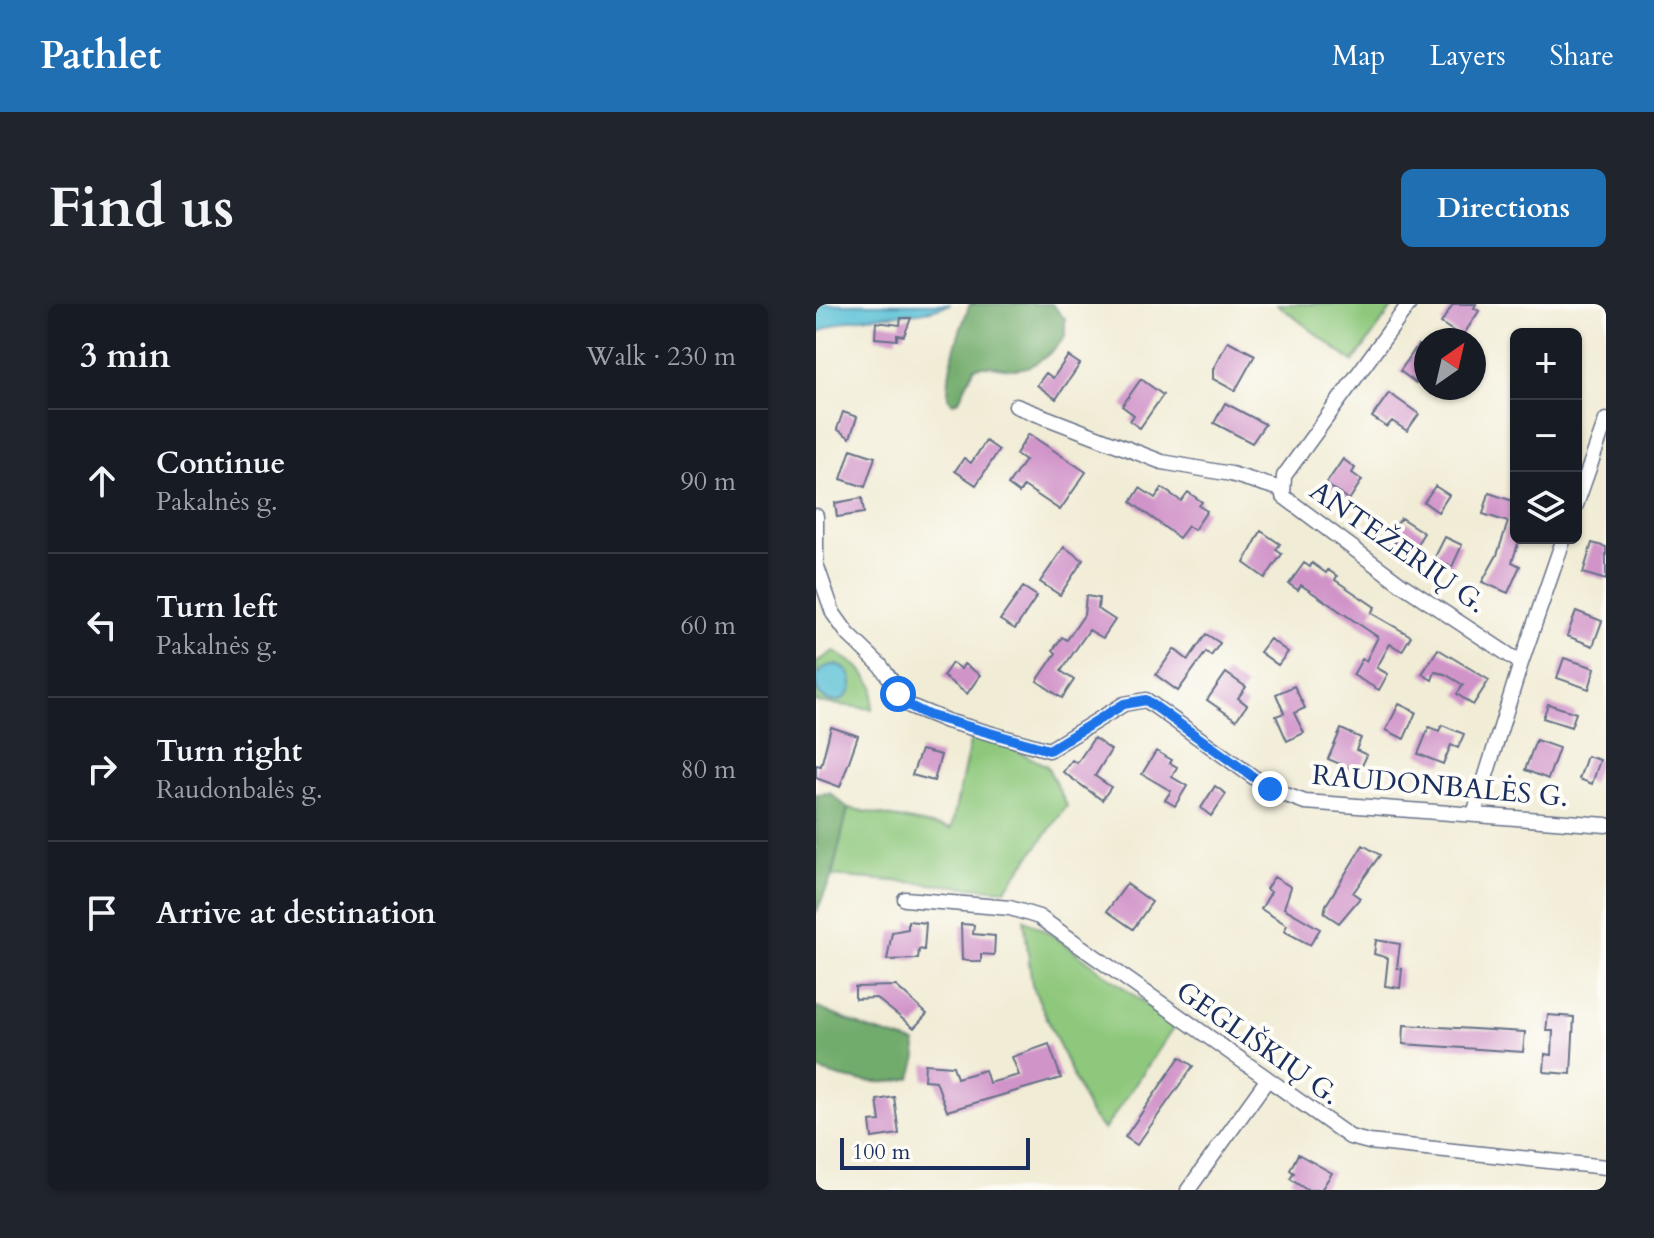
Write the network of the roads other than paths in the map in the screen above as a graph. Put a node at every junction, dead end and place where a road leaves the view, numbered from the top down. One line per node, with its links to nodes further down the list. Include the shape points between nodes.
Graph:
1 (1409, 304): 5 (street, ANTEŽERIŲ G., via 1284,476)
2 (1016, 406): 5 (street, via 1162,462)
3 (1606, 420): 4 (street)
4 (1582, 488)
5 (1281, 489): 9 (street, ANTEŽERIŲ G., via 1286,501)
6 (816, 516): 8 (street)
7 (1562, 544): 9 (street)
8 (816, 562): 10 (street, RAUDONBALĖS G., via 833,613 848,634 880,665 910,706 928,715 1049,750 1124,704 1146,700 1285,796 1305,802)
9 (1521, 663): 10 (street)
10 (1474, 814): 11 (street, RAUDONBALĖS G.)
11 (1606, 825)
12 (905, 899): 13 (street, GEGLIŠKIŲ G., via 1010,908 1039,917)
13 (1267, 1080): 14 (street, GEGLIŠKIŲ G., via 1337,1129 1369,1142); 15 (street)
14 (1606, 1167)
15 (1188, 1190)

